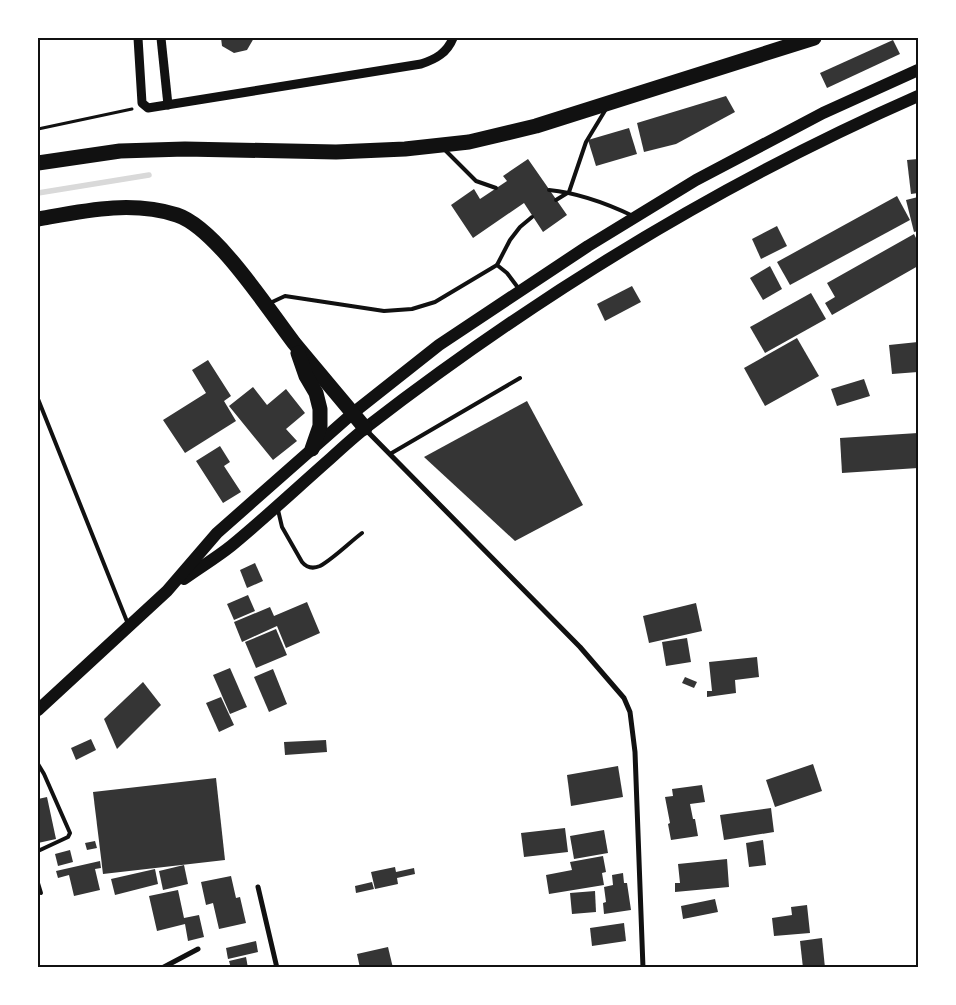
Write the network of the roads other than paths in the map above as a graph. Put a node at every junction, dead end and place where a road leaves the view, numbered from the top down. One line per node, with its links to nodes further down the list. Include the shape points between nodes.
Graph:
1 (138, 38): 8 (street, via 142,103 148,108)
2 (161, 38): 8 (street)
3 (453, 38): 8 (street, via 445,52 421,64)
4 (814, 38): 7 (highway)
5 (918, 70): 16 (main road, via 756,147)
6 (918, 96): 19 (main road, via 767,167)
7 (610, 103): 9 (highway, via 536,126); 13 (lane, via 589,136)
8 (168, 106)
9 (440, 146): 10 (highway, via 336,152 166,150); 11 (lane, via 476,181)
10 (38, 162)
11 (496, 188)
12 (549, 190): 13 (lane)
13 (569, 192): 14 (lane); 16 (lane, via 608,204)
14 (556, 200)
15 (532, 217): 20 (lane, via 510,240)
16 (635, 217): 18 (main road)
17 (38, 219): 22 (highway, via 106,208 145,208 166,212 192,222 226,255)
18 (616, 228): 19 (main road); 21 (main road)
19 (629, 247): 27 (main road, via 455,360)
20 (497, 266): 21 (lane, via 507,273); 22 (lane, via 435,302 412,309 384,311 285,296)
21 (520, 291): 26 (main road, via 440,345)
22 (266, 305): 23 (highway)
23 (294, 342): 26 (highway); 28 (highway, via 320,409 320,426)
24 (520, 378): 29 (lane)
25 (38, 399): 33 (lane)
26 (353, 413): 27 (highway); 28 (main road)
27 (365, 428): 29 (street); 30 (main road)
28 (312, 449): 32 (main road, via 217,533)
29 (390, 454): 43 (street, via 580,647 624,698 630,712 635,752)
30 (277, 505): 31 (lane, via 282,527 302,562 310,568 319,566); 32 (main road, via 229,547)
31 (362, 533)
32 (167, 591): 33 (main road)
33 (128, 626): 34 (main road)
34 (38, 710)
35 (38, 764): 36 (lane, via 70,833)
36 (38, 851)
37 (38, 883): 39 (lane)
38 (258, 887): 42 (street)
39 (41, 893)
40 (198, 949): 41 (street)
41 (162, 968)
42 (277, 968)
43 (643, 968)

